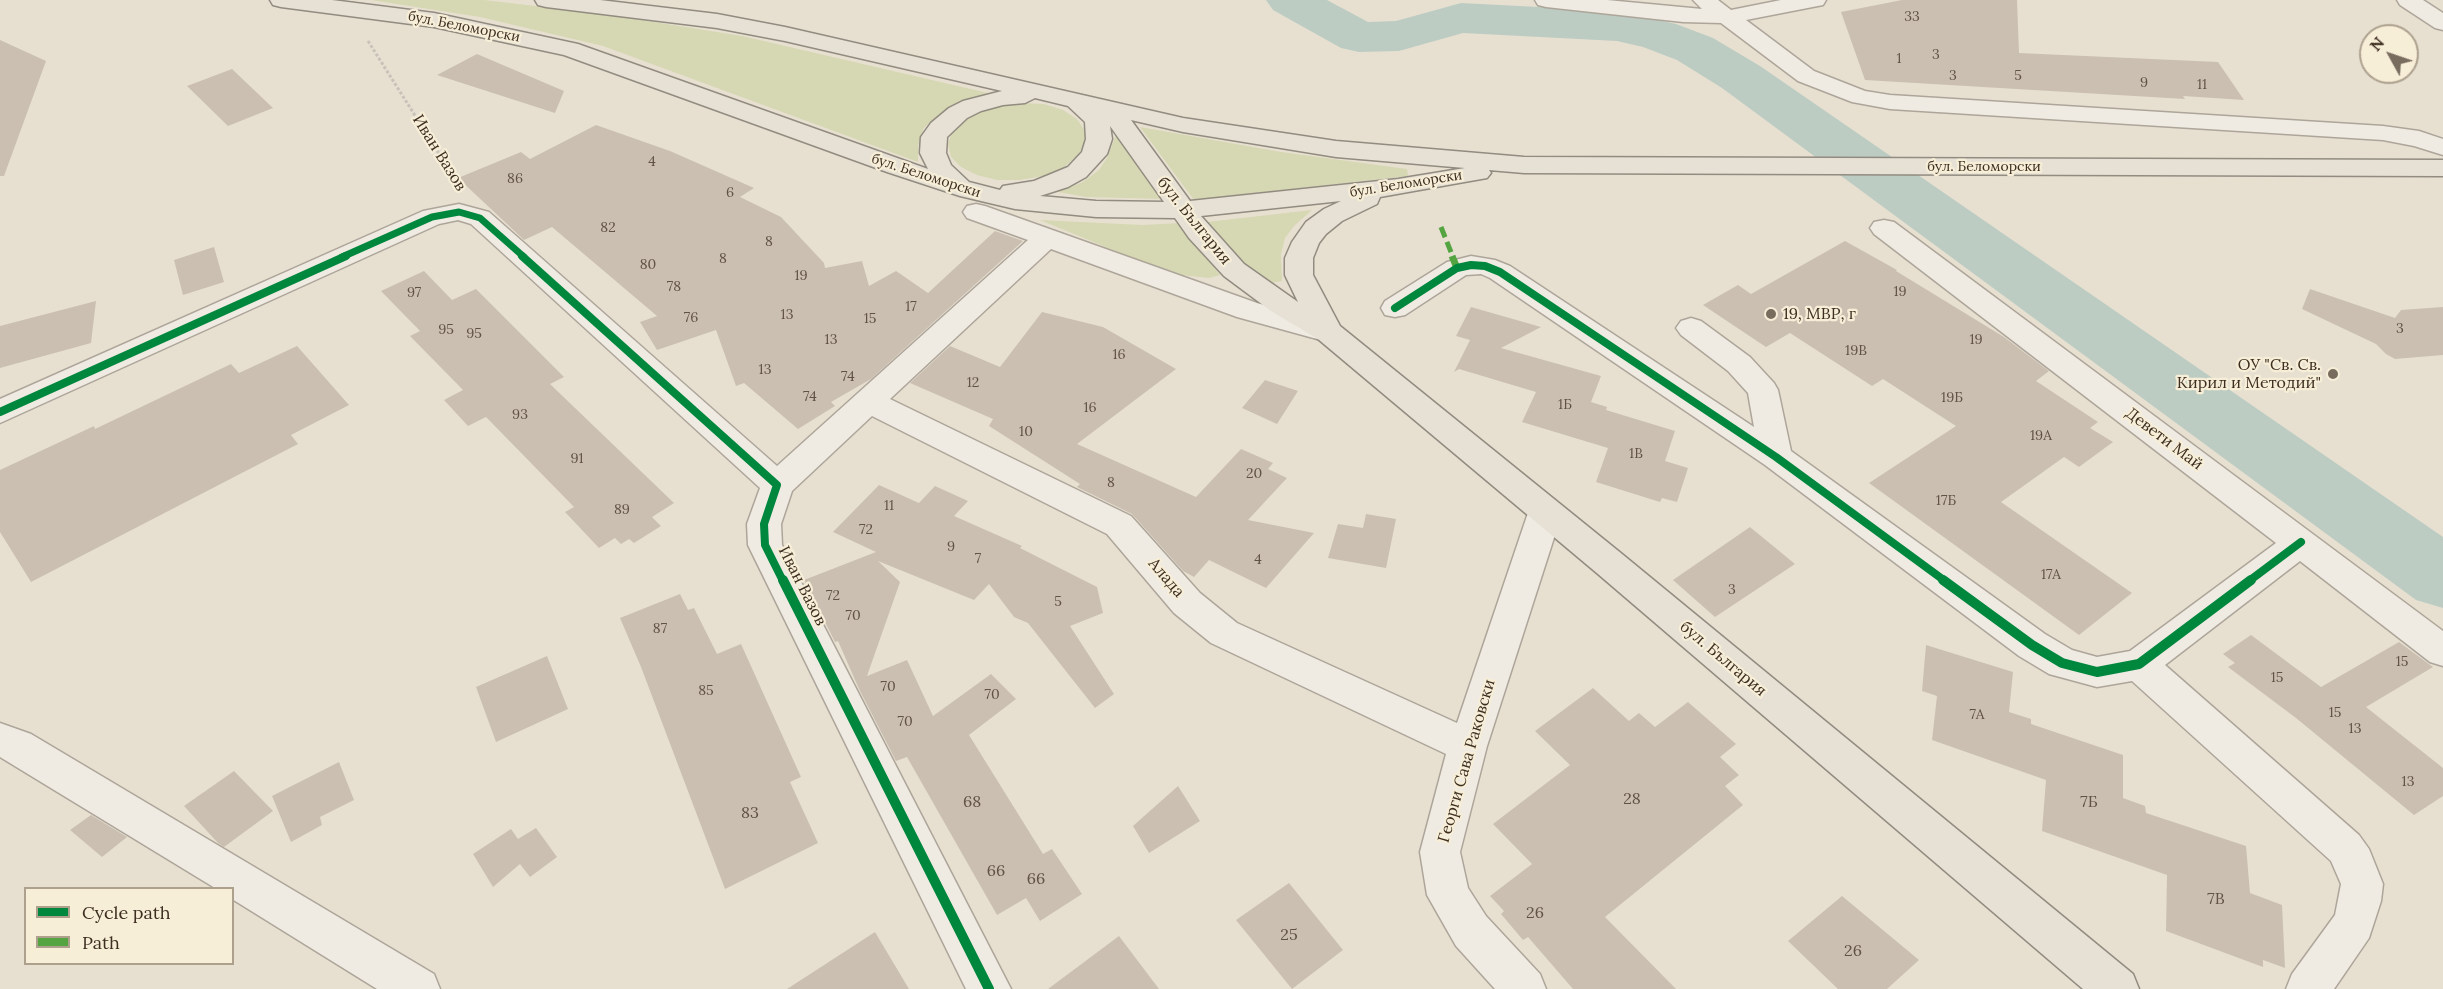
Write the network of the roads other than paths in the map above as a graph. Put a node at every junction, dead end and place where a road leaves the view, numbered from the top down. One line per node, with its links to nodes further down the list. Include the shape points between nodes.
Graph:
1 (281, 0): 16 (main road, бул. Беломорски, via 434,20 570,50)
2 (546, 0): 9 (main road, бул. Беломорски, via 717,21)
3 (1546, 0): 7 (street)
4 (1704, 0): 7 (street)
5 (1815, 0): 7 (street)
6 (2408, 0): 8 (street)
7 (1728, 17): 12 (street, via 1806,76 1841,91 1890,102 2383,133)
8 (2443, 22)
9 (1048, 96): 10 (main road, бул. Беломорски); 16 (main road, via 987,102 958,113 940,128 934,137 933,153 940,168)
10 (1077, 102): 11 (main road, бул. Беломорски); 16 (main road, via 1090,112 1099,130 1098,146 1088,162 1077,172 1039,188)
11 (1110, 109): 13 (main road, бул. Беломорски, via 1297,144); 17 (main road, бул. България)
12 (2443, 147)
13 (1524, 165): 14 (main road, бул. Беломорски); 15 (main road, бул. Беломорски)
14 (2443, 168)
15 (1398, 188): 17 (main road, бул. Беломорски); 22 (main road, бул. България, via 1333,215 1306,242 1299,258 1299,275)
16 (973, 198): 17 (main road, бул. Беломорски, via 1058,206); 19 (street)
17 (1183, 210): 22 (main road, бул. България, via 1234,270)
18 (1884, 228): 28 (street, Девети Май)
19 (1047, 238): 22 (street, via 1247,310); 23 (street)
20 (1395, 308): 25 (street, via 1457,268 1471,265 1500,272)
21 (1691, 328): 25 (street, via 1739,364 1763,390)
22 (1328, 332): 27 (main road, бул. България)
23 (869, 402): 26 (street); 32 (street, Алада, via 1119,525 1187,603 1224,633)
24 (0, 412): 26 (street, via 432,217 459,212 480,218)
25 (1776, 457): 30 (street, via 2062,663 2097,672)
26 (777, 485): 34 (street, Иван Вазов, via 764,524 765,545)
27 (1545, 513): 32 (street, Георги Сава Раковски); 36 (main road, бул. България)
28 (2301, 542): 29 (street, Девети Май); 30 (street)
29 (2443, 651)
30 (2139, 664): 37 (street, via 2345,848 2354,863 2362,884 2354,924)
31 (0, 740): 33 (street, via 17,746)
32 (1468, 746): 35 (street, Георги Сава Раковски, via 1440,852 1448,895 1471,931)
33 (418, 989)
34 (989, 989)
35 (1524, 989)
36 (2117, 989)
37 (2308, 989)

